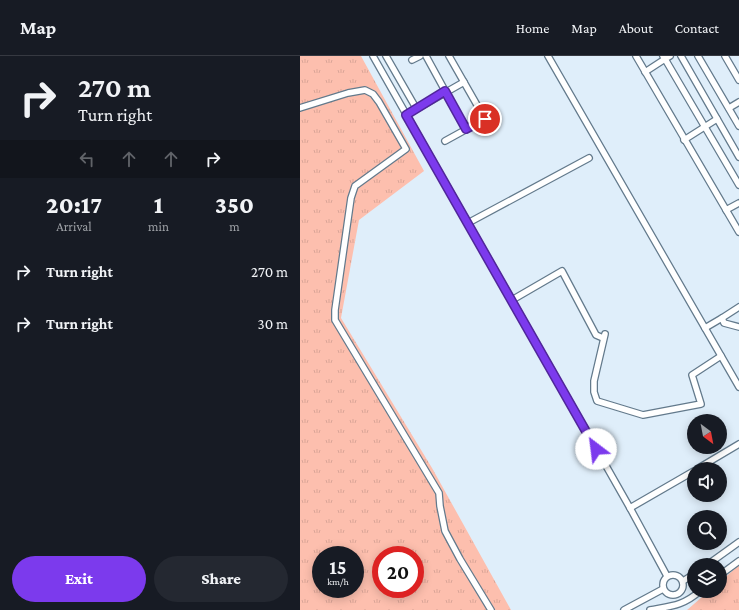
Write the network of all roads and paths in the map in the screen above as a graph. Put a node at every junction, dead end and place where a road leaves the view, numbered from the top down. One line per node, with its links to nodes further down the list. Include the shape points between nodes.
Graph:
1 (373, 56): 23 (lane)
2 (386, 56): 21 (lane)
3 (420, 56): 13 (lane)
4 (426, 56): 18 (lane)
5 (449, 56): 17 (lane)
6 (548, 56): 41 (lane)
7 (636, 56): 14 (lane)
8 (670, 56): 12 (lane)
9 (681, 56): 24 (lane)
10 (698, 56): 22 (lane)
11 (725, 56): 15 (lane)
12 (664, 58): 14 (lane); 26 (lane)
13 (412, 60)
14 (645, 72): 28 (lane)
15 (737, 72): 16 (lane)
16 (739, 80)
17 (464, 82): 18 (lane); 27 (lane, via 485,119)
18 (445, 91): 21 (lane); 27 (lane)
19 (739, 102): 22 (lane)
20 (300, 108): 57 (lane, via 365,90 373,94 379,102 406,149 355,186 334,310 335,320 439,493 445,531)
21 (416, 108): 23 (lane)
22 (728, 108): 25 (lane)
23 (406, 115): 35 (lane)
24 (717, 119): 26 (lane); 30 (lane)
25 (739, 126)
26 (705, 127): 28 (lane); 32 (lane)
27 (466, 129): 29 (lane)
28 (684, 140): 34 (lane)
29 (445, 141)
30 (739, 157)
31 (589, 158): 35 (lane)
32 (739, 185)
33 (739, 203): 34 (lane)
34 (726, 210): 36 (lane)
35 (468, 223): 37 (lane)
36 (739, 232)
37 (512, 300): 42 (lane, via 562,271 596,336 604,336 594,382 597,401 643,415 701,404 692,375); 47 (lane)
38 (739, 307): 39 (lane)
39 (722, 318): 40 (lane, via 724,323); 41 (lane)
40 (739, 327)
41 (705, 328): 42 (lane)
42 (721, 356): 43 (lane)
43 (739, 387)
44 (739, 444): 45 (lane)
45 (709, 462)
46 (687, 475): 47 (lane)
47 (630, 508): 52 (lane)
48 (739, 542): 49 (lane)
49 (716, 558)
50 (739, 561): 51 (lane)
51 (727, 570)
52 (667, 576): 54 (lane, via 678,576); 55 (lane, via 662,582)
53 (687, 578): 54 (lane)
54 (682, 581): 55 (lane, via 681,591 675,595 668,594)
55 (663, 589): 58 (lane)
56 (691, 598): 59 (lane, via 674,606)
57 (491, 610)
58 (624, 610)
59 (650, 610)

